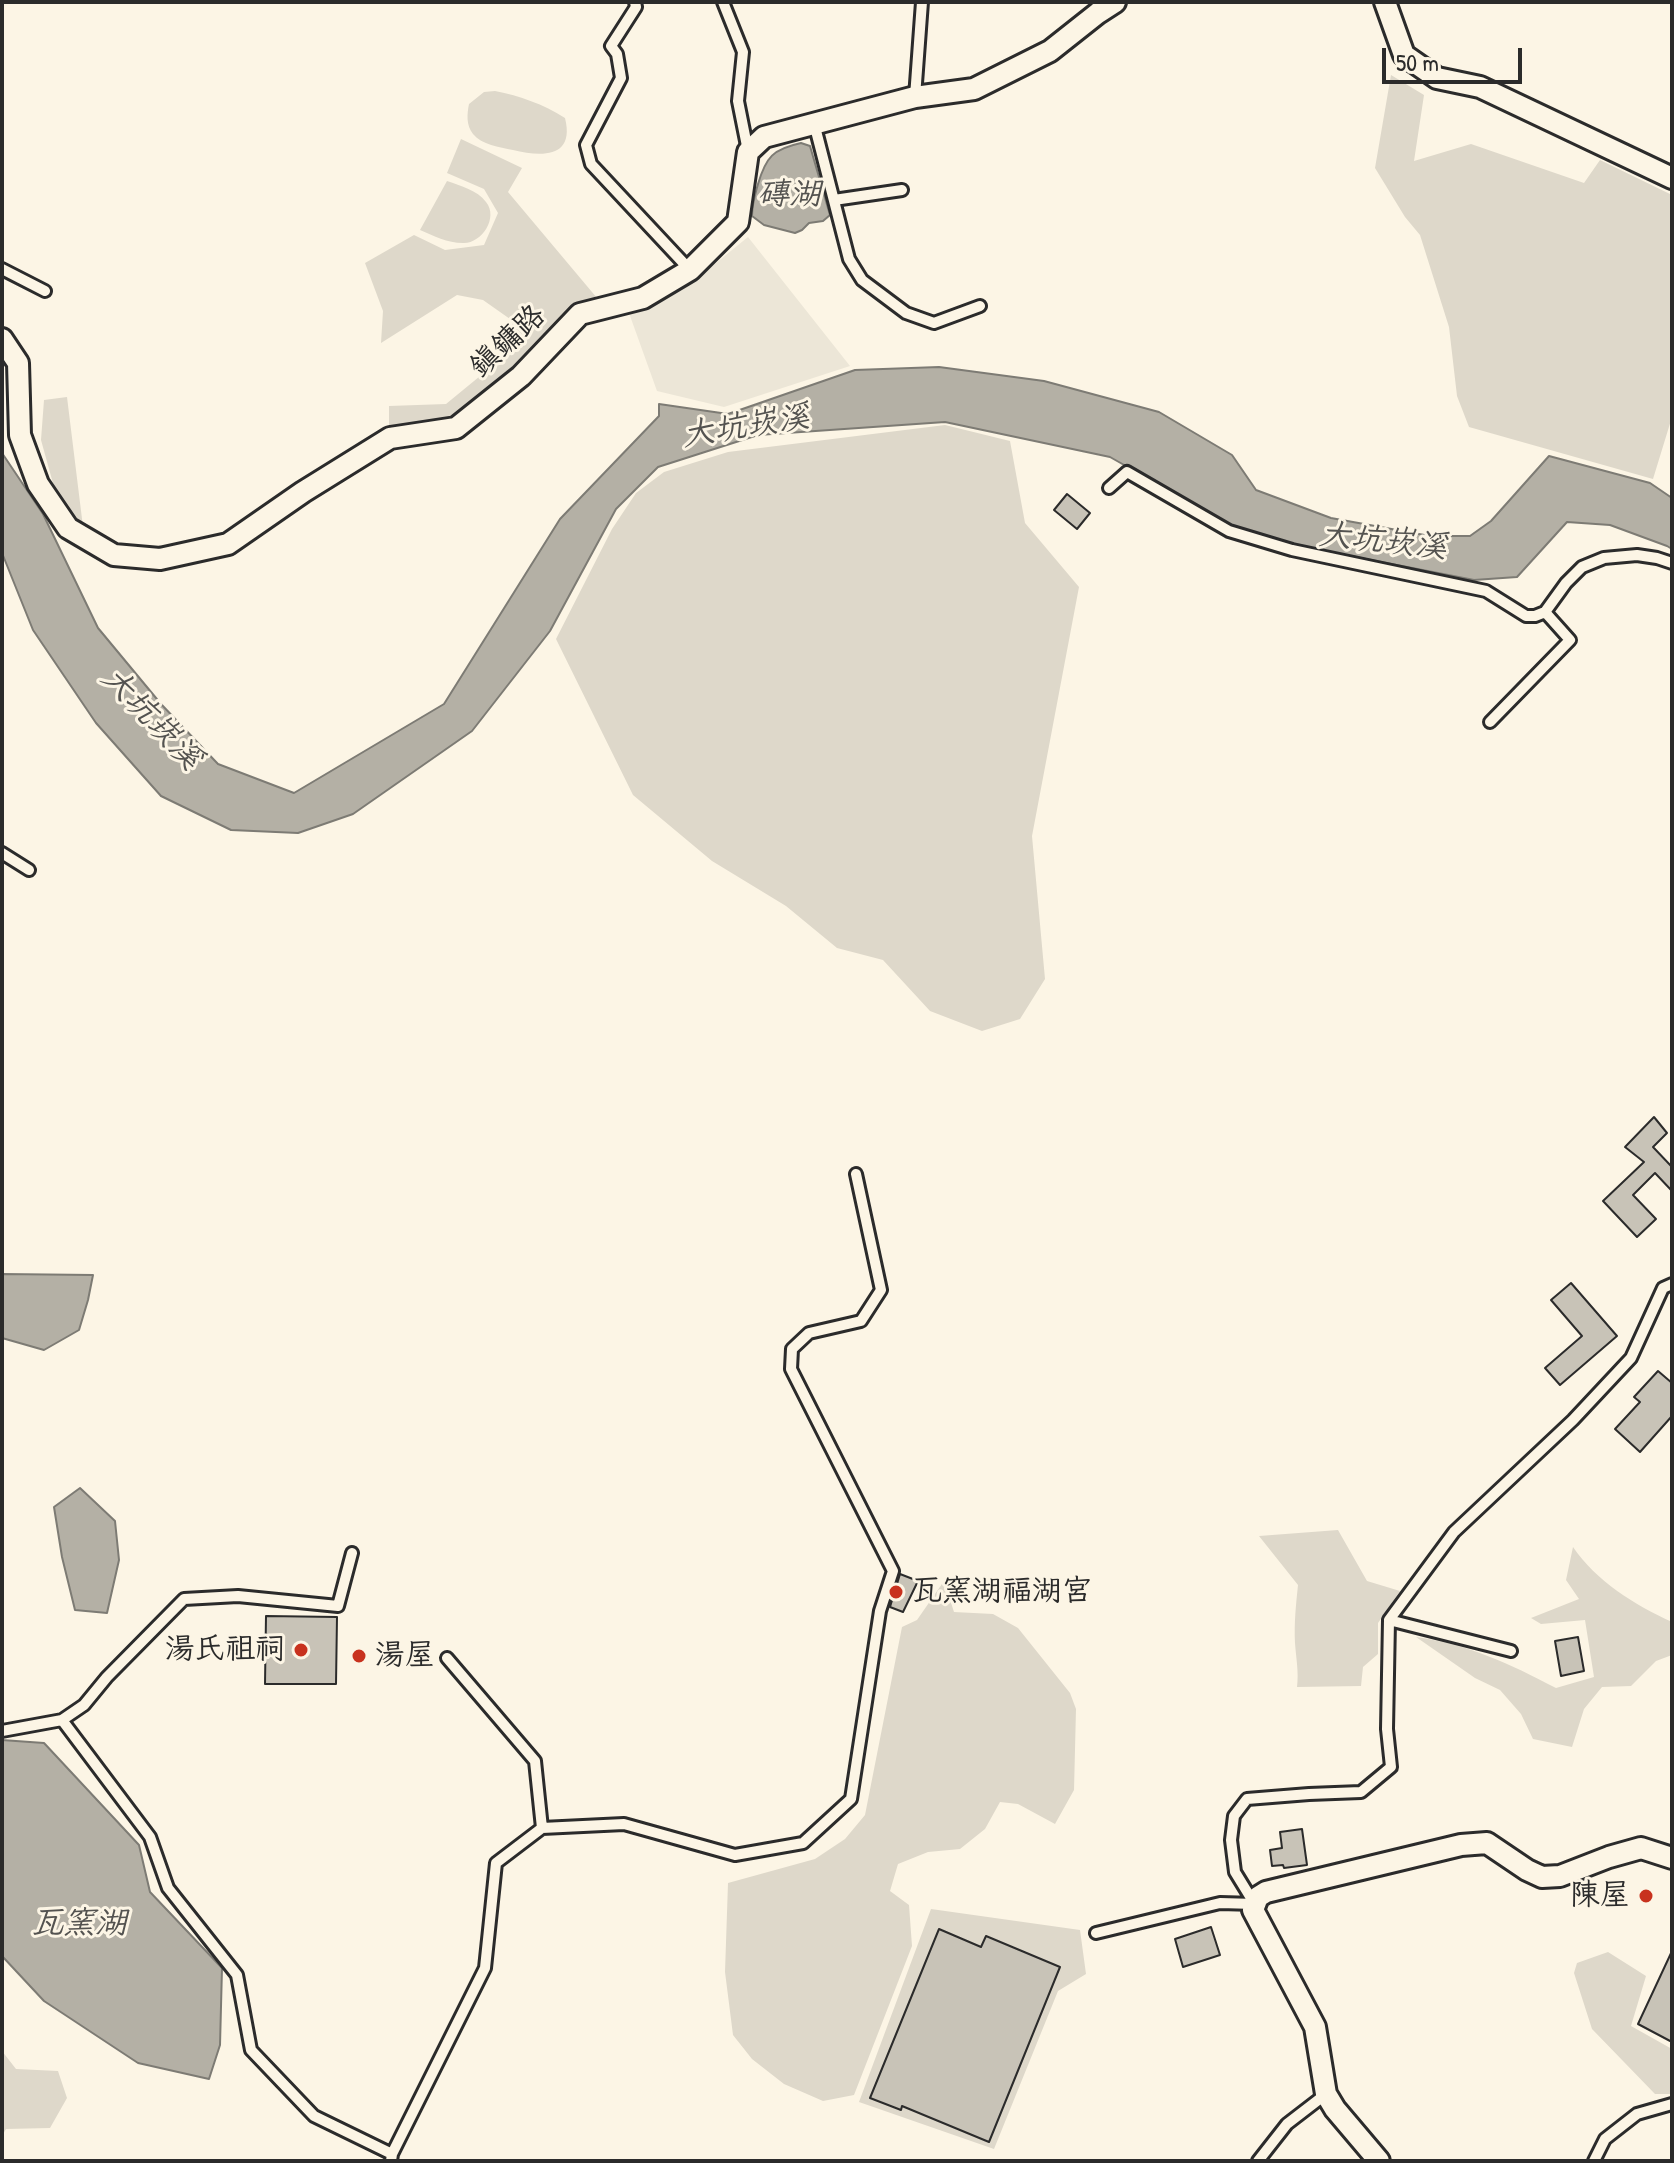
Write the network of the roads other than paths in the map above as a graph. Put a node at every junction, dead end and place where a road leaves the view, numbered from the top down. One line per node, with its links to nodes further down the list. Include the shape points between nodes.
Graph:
1 (635, 2): 13 (lane, via 611,46 621,78 586,145 591,164)
2 (723, 2): 8 (lane, via 743,52 738,101)
3 (922, 2): 6 (lane)
4 (1115, 2): 6 (street, via 1050,51 974,89)
5 (1385, 2): 9 (street, via 1404,55 1437,78 1480,87)
6 (915, 97): 7 (street)
7 (814, 123): 8 (street, via 764,137); 11 (lane)
8 (748, 152): 13 (street, 鎮鏞路, via 738,222)
9 (1672, 178)
10 (902, 190): 11 (lane)
11 (834, 200): 15 (lane, via 849,259 862,280 906,313 934,323)
12 (2, 269): 14 (lane)
13 (690, 270): 16 (street, 鎮鏞路, via 643,298 580,314 521,376 456,428 390,438 228,544 160,559 114,555 68,528 38,484 20,435 18,363)
14 (45, 291)
15 (980, 306)
16 (2, 339)
17 (1109, 488): 19 (lane, via 1127,472 1229,531 1292,550 1486,591 1526,616)
18 (1672, 563): 19 (lane, via 1637,555 1604,558 1582,567)
19 (1545, 612): 20 (lane, via 1570,640)
20 (1490, 722)
21 (2, 853): 22 (lane)
22 (29, 870)
23 (856, 1174): 31 (lane, via 881,1290 861,1321 809,1333 792,1349 791,1369 893,1571 880,1611 851,1799 803,1843 735,1855 624,1824)
24 (1672, 1284): 26 (lane, via 1663,1288 1631,1358 1454,1532)
25 (352, 1553): 29 (lane, via 338,1606 238,1596 184,1599 84,1705)
26 (1389, 1620): 27 (lane); 33 (lane, via 1391,1767 1361,1792 1247,1799 1234,1816 1231,1840 1235,1872)
27 (1511, 1651)
28 (447, 1658): 31 (lane, via 535,1761)
29 (62, 1720): 30 (lane); 37 (lane, via 150,1837 168,1888 237,1975 251,2050 314,2116)
30 (2, 1731)
31 (542, 1828): 37 (lane, via 496,1863 485,1968)
32 (1672, 1858): 33 (street, via 1641,1848 1560,1876 1542,1877 1487,1843 1461,1845 1266,1892)
33 (1255, 1904): 34 (lane, via 1220,1903); 35 (street, via 1253,1910 1315,2027)
34 (1096, 1933)
35 (1326, 2094): 38 (lane, via 1287,2124); 39 (street)
36 (1672, 2104): 40 (lane, via 1637,2114 1605,2139)
37 (392, 2157)
38 (1258, 2161)
39 (1379, 2161)
40 (1594, 2161)

